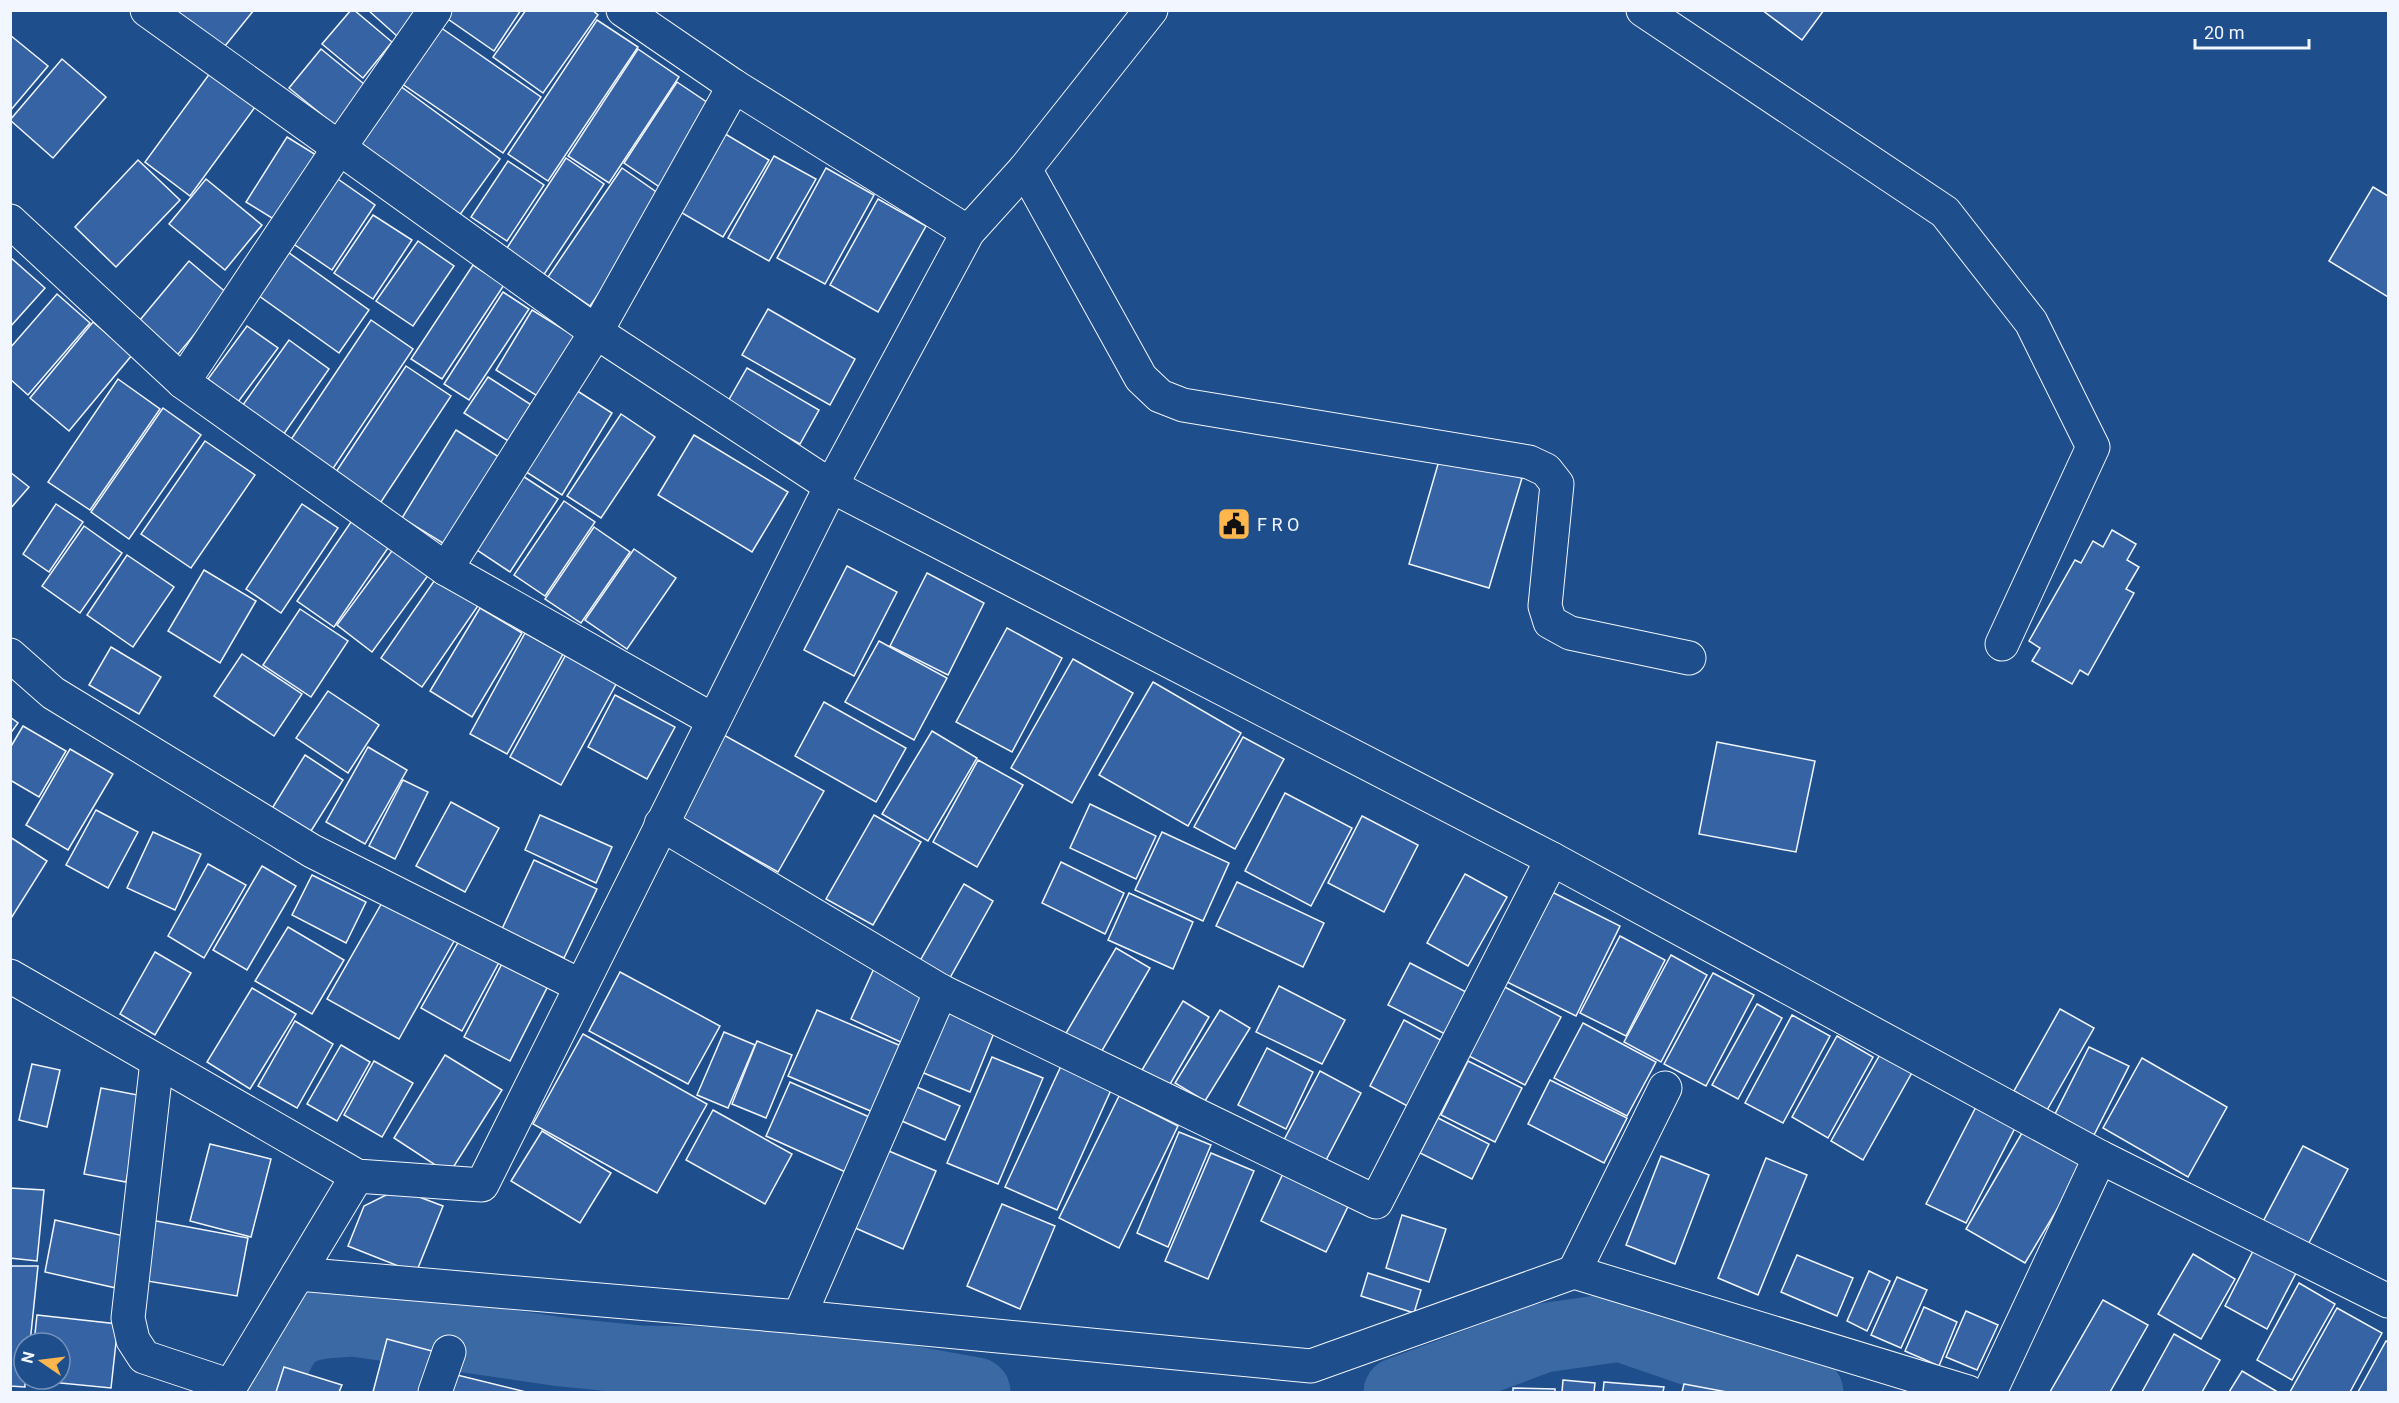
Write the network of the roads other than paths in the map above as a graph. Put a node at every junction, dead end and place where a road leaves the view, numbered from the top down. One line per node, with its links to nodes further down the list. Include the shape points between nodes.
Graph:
1 (147, 10): 7 (street)
2 (435, 10): 7 (street)
3 (623, 10): 6 (street)
4 (1151, 10): 8 (street)
5 (1643, 10): 15 (street, via 1945,212 2031,322 2093,447)
6 (734, 86): 10 (street); 11 (street)
7 (339, 148): 11 (street); 12 (street)
8 (1025, 169): 10 (street); 17 (street, via 1141,378 1160,396 1183,405 1529,462 1546,470 1557,484 1545,606 1550,622 1570,633)
9 (10, 221): 12 (street)
10 (968, 232): 13 (street)
11 (596, 332): 13 (street); 14 (street)
12 (183, 382): 14 (street)
13 (831, 486): 18 (street); 20 (street)
14 (446, 569): 18 (street)
15 (2002, 644)
16 (10, 655): 22 (street, via 53,693 312,851)
17 (1689, 658)
18 (713, 720): 19 (street)
19 (661, 824): 22 (street); 23 (street)
20 (1552, 859): 23 (street, via 1376,1202); 26 (street)
21 (10, 976): 24 (street)
22 (581, 986): 27 (street, via 482,1185)
23 (941, 991): 31 (street)
24 (157, 1061): 27 (street); 33 (street, via 128,1318 133,1340 144,1357)
25 (1665, 1088): 28 (street)
26 (2100, 1157): 30 (street); 36 (street)
27 (357, 1176): 29 (street)
28 (1574, 1272): 31 (street, via 1311,1366); 35 (street)
29 (298, 1274): 31 (street); 33 (street)
30 (2388, 1301)
31 (799, 1317)
32 (448, 1352): 34 (street)
33 (229, 1389)
34 (435, 1392)
35 (1968, 1392)
36 (1990, 1392)

